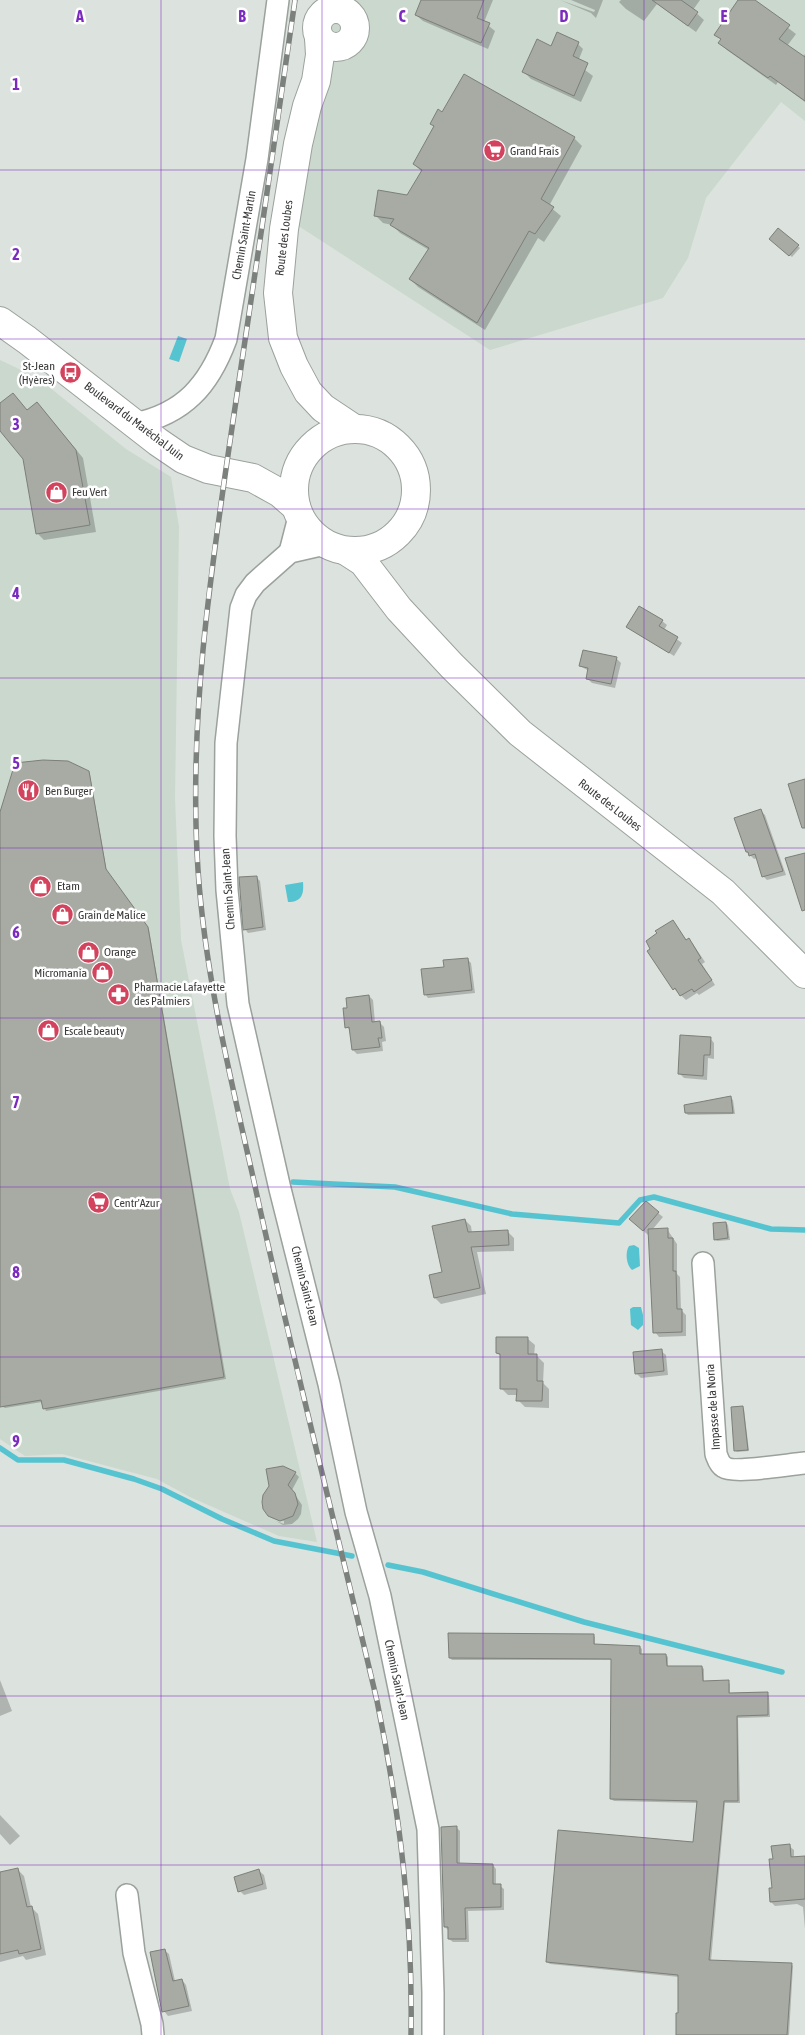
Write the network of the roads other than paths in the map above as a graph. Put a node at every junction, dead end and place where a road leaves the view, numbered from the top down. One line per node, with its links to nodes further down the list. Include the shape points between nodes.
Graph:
1 (278, 0): 7 (street, Chemin Saint-Martin, via 257,159 226,339 211,372 191,397 165,415)
2 (333, 18): 6 (main road, Route des Loubes, via 298,144 284,229 278,293 283,338)
3 (0, 321): 5 (main road, Boulevard du Maréchal Juin)
4 (0, 336): 5 (main road, Boulevard du Maréchal Juin)
5 (27, 340): 7 (main road, Boulevard du Maréchal Juin)
6 (308, 392): 8 (main road, Route des Loubes, via 323,408); 9 (main road, Route des Loubes, via 311,415)
7 (134, 424): 10 (main road, Boulevard du Maréchal Juin, via 183,459 208,469)
8 (353, 428): 9 (main road, via 328,434); 12 (main road, via 370,430 385,437 398,447 412,468 416,492 413,509)
9 (305, 453): 10 (main road, Boulevard du Maréchal Juin, via 283,468); 11 (main road, via 294,481)
10 (252, 478): 11 (main road, Boulevard du Maréchal Juin, via 280,493)
11 (297, 512): 13 (main road, via 315,537); 14 (street)
12 (395, 537): 13 (main road, via 368,550); 15 (main road, Route des Loubes, via 391,556 396,585)
13 (336, 548): 14 (street, Chemin Saint-Jean); 15 (main road, Route des Loubes, via 362,562)
14 (290, 552): 21 (street, Chemin Saint-Jean, via 255,583 246,594 242,608 226,743 224,836 227,890 238,1004 330,1384 356,1512 380,1596 428,1829)
15 (420, 630): 16 (main road, Route des Loubes, via 520,733 723,892)
16 (805, 974)
17 (703, 1263): 18 (street, Impasse de la Noria, via 719,1462 724,1467 739,1470)
18 (805, 1462)
19 (127, 1895): 20 (street, via 134,1953)
20 (153, 2035)
21 (433, 2035)

